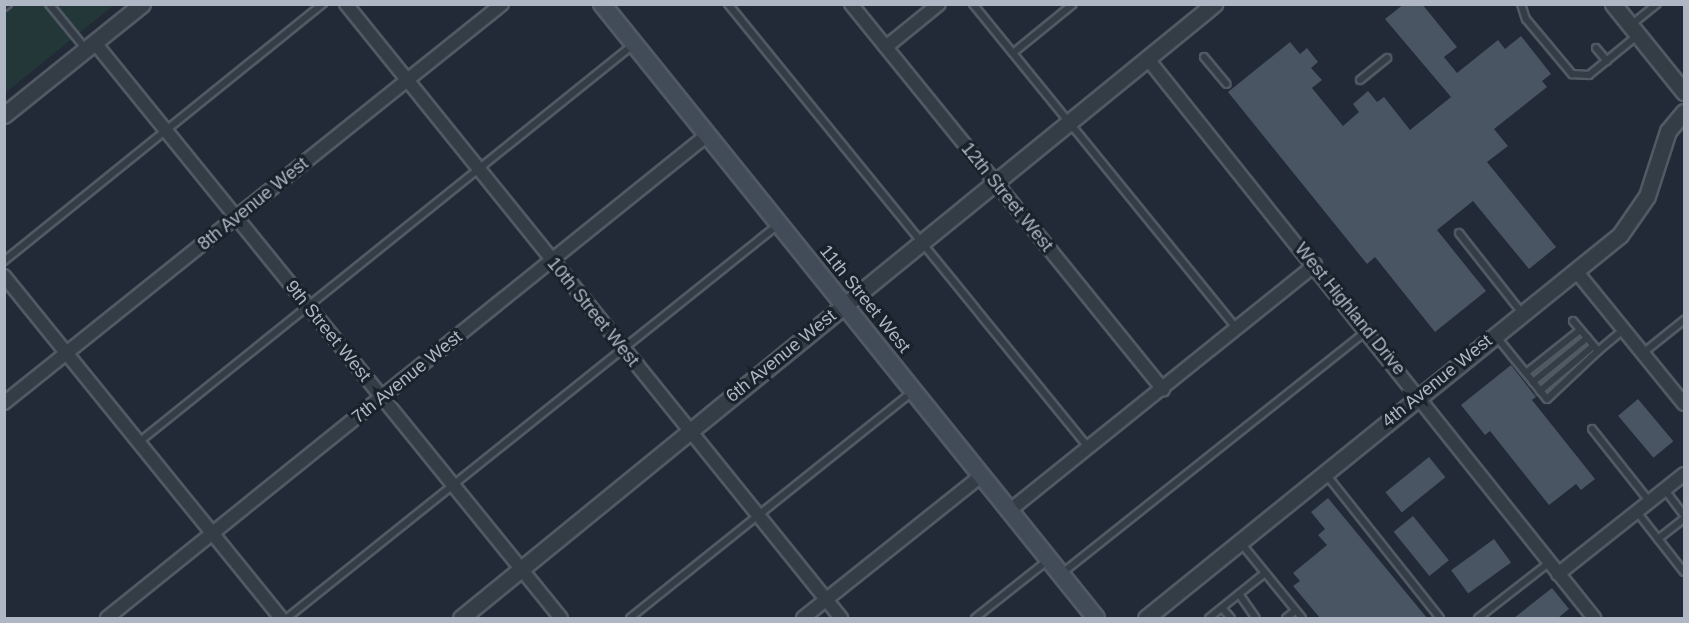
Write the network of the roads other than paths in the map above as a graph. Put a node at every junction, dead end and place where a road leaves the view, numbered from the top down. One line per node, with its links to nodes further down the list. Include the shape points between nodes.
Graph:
1 (49, 4): 18 (lane)
2 (142, 4): 18 (street)
3 (323, 4): 33 (lane)
4 (346, 4): 27 (street, 10th Street West)
5 (502, 4): 27 (street, 8th Avenue West)
6 (602, 4): 17 (main road, 11th Street West)
7 (728, 4): 40 (lane)
8 (851, 4): 19 (street, 12th Street West)
9 (939, 4): 19 (street)
10 (973, 4): 21 (lane)
11 (1073, 4): 21 (lane)
12 (1214, 4): 23 (street, 6th Avenue West)
13 (1521, 4): 25 (lane, via 1526,19 1572,74 1588,75)
14 (1613, 4): 16 (street)
15 (1657, 4): 16 (lane)
16 (1635, 30): 25 (lane); 29 (street)
17 (634, 44): 34 (main road, 11th Street West); 35 (lane)
18 (91, 47): 31 (street); 33 (street, 9th Street West)
19 (886, 47): 36 (street, 12th Street West)
20 (1596, 48): 25 (lane)
21 (1013, 53): 32 (lane)
22 (1204, 57): 28 (lane)
23 (1147, 58): 32 (street, 6th Avenue West); 43 (street, West Highland Drive)
24 (1387, 58): 26 (lane)
25 (1607, 61)
26 (1360, 80)
27 (406, 81): 35 (street, 10th Street West); 37 (street, 8th Avenue West)
28 (1227, 84)
29 (1684, 92)
30 (1684, 112): 44 (street, 4th Avenue West, via 1668,131 1647,196 1632,221)
31 (4, 115)
32 (1069, 122): 36 (street, 6th Avenue West); 51 (lane)
33 (166, 131): 37 (street, 9th Street West); 42 (lane)
34 (707, 135): 38 (main road, 11th Street West); 41 (street, 7th Avenue West)
35 (479, 171): 41 (street, 10th Street West); 47 (lane)
36 (996, 182): 40 (street, 6th Avenue West); 63 (street, 12th Street West)
37 (237, 217): 47 (street, 9th Street West); 60 (street, 8th Avenue West)
38 (780, 224): 46 (main road, 11th Street West); 57 (lane)
39 (1459, 232): 48 (lane)
40 (922, 243): 46 (street, 6th Avenue West); 73 (lane)
41 (551, 260): 57 (street, 10th Street West); 67 (street, 7th Avenue West)
42 (4, 261)
43 (1315, 265): 51 (street); 53 (street, West Highland Drive)
44 (1576, 271): 48 (street, 4th Avenue West); 52 (street)
45 (4, 276): 60 (street)
46 (844, 305): 64 (main road, 11th Street West); 71 (street, 6th Avenue West)
47 (309, 308): 67 (street, 9th Street West); 72 (lane)
48 (1522, 313): 55 (street, 4th Avenue West)
49 (1684, 320): 59 (lane)
50 (1573, 321): 54 (lane)
51 (1238, 329): 63 (street)
52 (1624, 329): 58 (lane); 59 (street)
53 (1368, 330): 66 (street, West Highland Drive); 93 (lane)
54 (1580, 330): 56 (lane); 61 (lane)
55 (1495, 335): 61 (lane); 66 (street, 4th Avenue West)
56 (1587, 338): 58 (lane); 62 (lane)
57 (622, 348): 71 (street, 10th Street West); 77 (lane)
58 (1595, 349): 65 (lane); 65 (lane, via 1547,399)
59 (1643, 352): 69 (street)
60 (67, 354): 68 (street, 8th Avenue West); 72 (street)
61 (1526, 373): 62 (lane)
62 (1533, 382): 65 (lane)
63 (1163, 389): 73 (street)
64 (913, 390): 76 (main road, 11th Street West); 82 (lane)
65 (1540, 390)
66 (1419, 395): 74 (street, 4th Avenue West); 88 (street, West Highland Drive)
67 (382, 397): 77 (street, 9th Street West); 84 (street, 7th Avenue West)
68 (4, 403)
69 (1684, 404)
70 (1592, 429): 79 (lane)
71 (689, 430): 82 (street, 10th Street West); 89 (street, 6th Avenue West)
72 (139, 443): 84 (street)
73 (1088, 448): 80 (street)
74 (1324, 472): 86 (street, 4th Avenue West); 114 (lane)
75 (1684, 474): 78 (street)
76 (981, 476): 80 (main road, 11th Street West); 95 (street)
77 (452, 484): 89 (street, 9th Street West); 100 (lane)
78 (1665, 490): 79 (street); 83 (lane)
79 (1650, 502): 81 (street)
80 (1009, 511): 87 (main road, 11th Street West)
81 (1637, 512): 85 (lane); 92 (street)
82 (757, 515): 95 (street, 10th Street West); 103 (lane)
83 (1684, 517): 85 (lane)
84 (214, 532): 98 (street, 7th Avenue West); 99 (street)
85 (1658, 539): 90 (lane)
86 (1240, 542): 91 (lane); 108 (street, 4th Avenue West)
87 (1047, 560): 93 (main road, 11th Street West); 106 (lane)
88 (1550, 561): 92 (street, West Highland Drive); 115 (lane)
89 (521, 570): 101 (street, 6th Avenue West); 102 (street, 9th Street West)
90 (1684, 572)
91 (1265, 573): 94 (lane); 97 (lane)
92 (1558, 574): 116 (street, West Highland Drive)
93 (1059, 575): 107 (main road, 11th Street West)
94 (1239, 594): 96 (lane); 111 (lane)
95 (826, 600): 104 (street); 105 (street, 10th Street West)
96 (1222, 608): 109 (lane); 110 (lane)
97 (1295, 611): 112 (lane); 113 (lane)
98 (106, 618)
99 (281, 618)
100 (286, 618)
101 (461, 618)
102 (561, 618)
103 (630, 618)
104 (803, 618)
105 (842, 618)
106 (975, 618)
107 (1096, 618)
108 (1146, 618)
109 (1209, 618)
110 (1231, 618)
111 (1256, 618)
112 (1286, 618)
113 (1302, 618)
114 (1440, 618)
115 (1478, 618)
116 (1594, 618)

